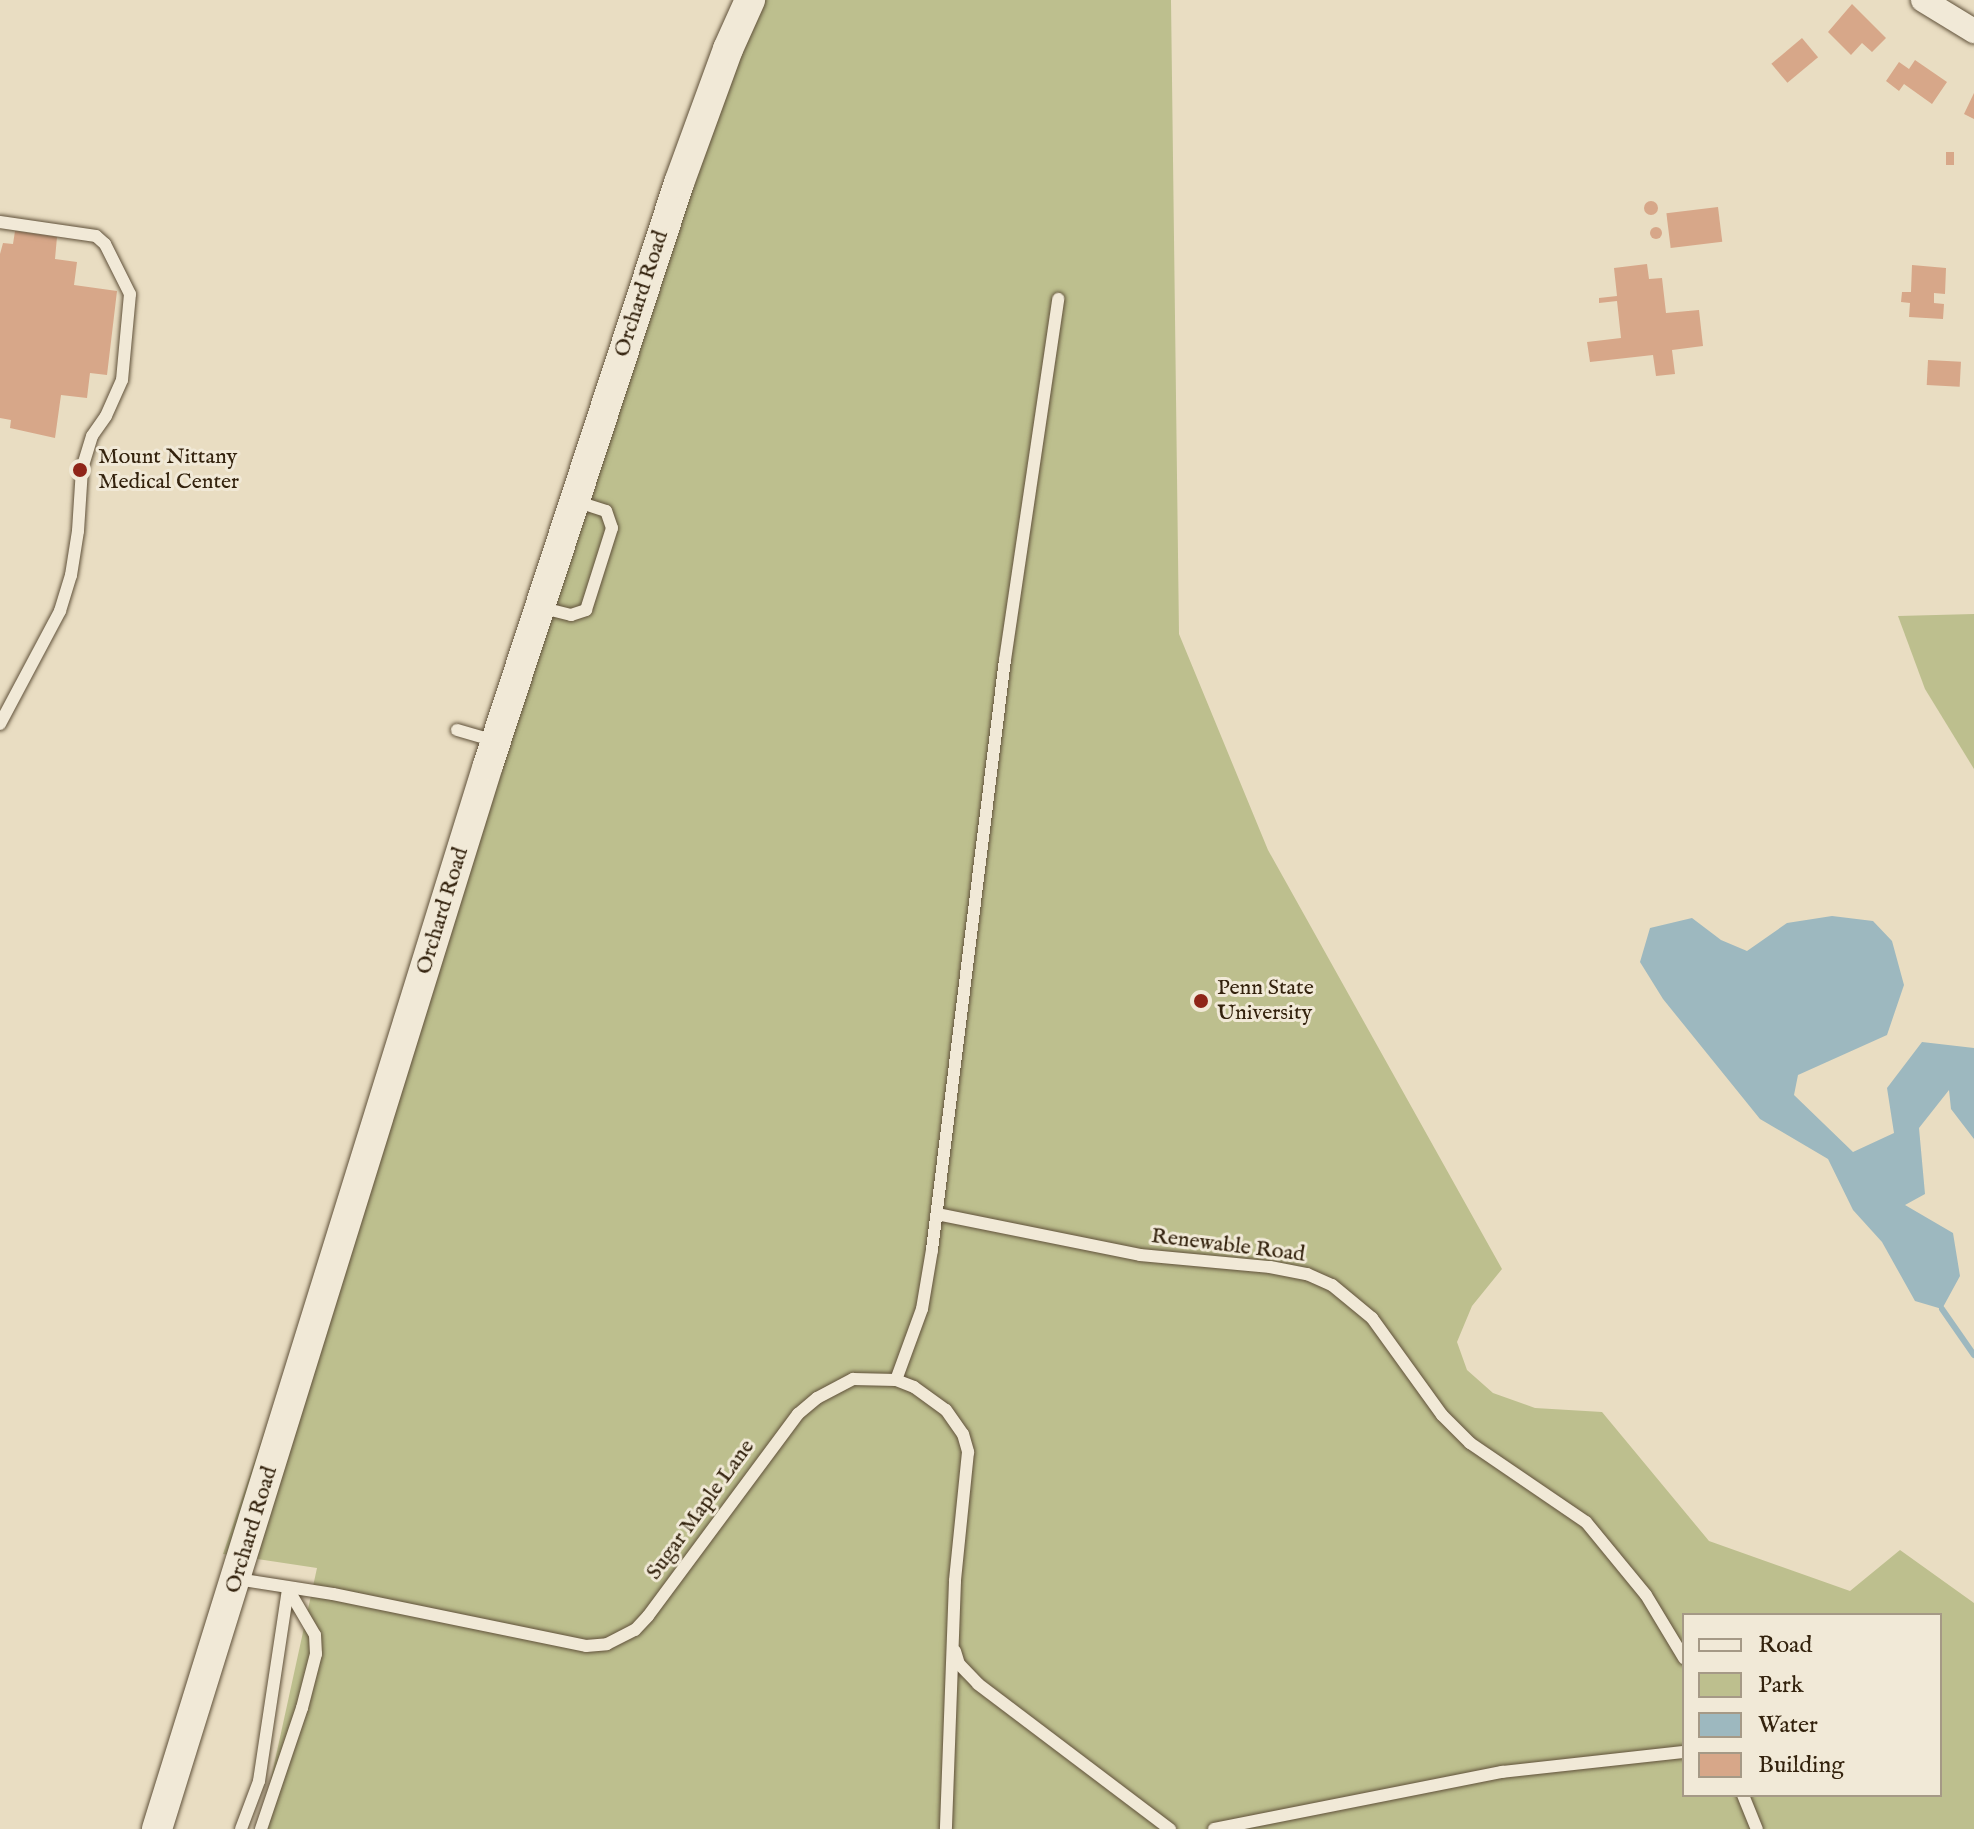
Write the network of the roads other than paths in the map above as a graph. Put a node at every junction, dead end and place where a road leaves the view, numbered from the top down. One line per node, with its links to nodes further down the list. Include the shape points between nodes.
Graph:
1 (750, 0): 6 (street, Orchard Road, via 679,183)
2 (1923, 0): 3 (street)
3 (1974, 31)
4 (0, 222): 8 (lane, via 96,236 130,294 122,380 85,459 78,531 60,611)
5 (1058, 299): 11 (lane, via 1005,660)
6 (574, 501): 7 (street, Orchard Road); 7 (lane, via 606,511 612,528 586,610 571,615)
7 (539, 607): 10 (street, Orchard Road)
8 (0, 724)
9 (457, 730): 10 (lane)
10 (495, 741): 13 (street, Orchard Road)
11 (937, 1214): 12 (lane, via 922,1309); 16 (lane, Renewable Road, via 1140,1255 1295,1272 1332,1285 1372,1318 1434,1406 1470,1443 1586,1522 1646,1595)
12 (896, 1380): 14 (lane, Sugar Maple Lane, via 853,1379 798,1414 648,1616 635,1630 607,1644 586,1646); 15 (lane, Sugar Maple Lane, via 946,1410 968,1452)
13 (237, 1579): 14 (lane, Sugar Maple Lane); 19 (street, Orchard Road)
14 (288, 1589): 20 (lane, via 259,1781); 21 (lane, via 308,1618 316,1654)
15 (952, 1644): 22 (lane, Sugar Maple Lane); 23 (lane, via 959,1664 978,1684)
16 (1682, 1655)
17 (1682, 1752): 24 (lane, via 1502,1772)
18 (1744, 1797): 25 (lane)
19 (157, 1829)
20 (241, 1829)
21 (261, 1829)
22 (946, 1829)
23 (1170, 1829)
24 (1214, 1829)
25 (1757, 1829)

